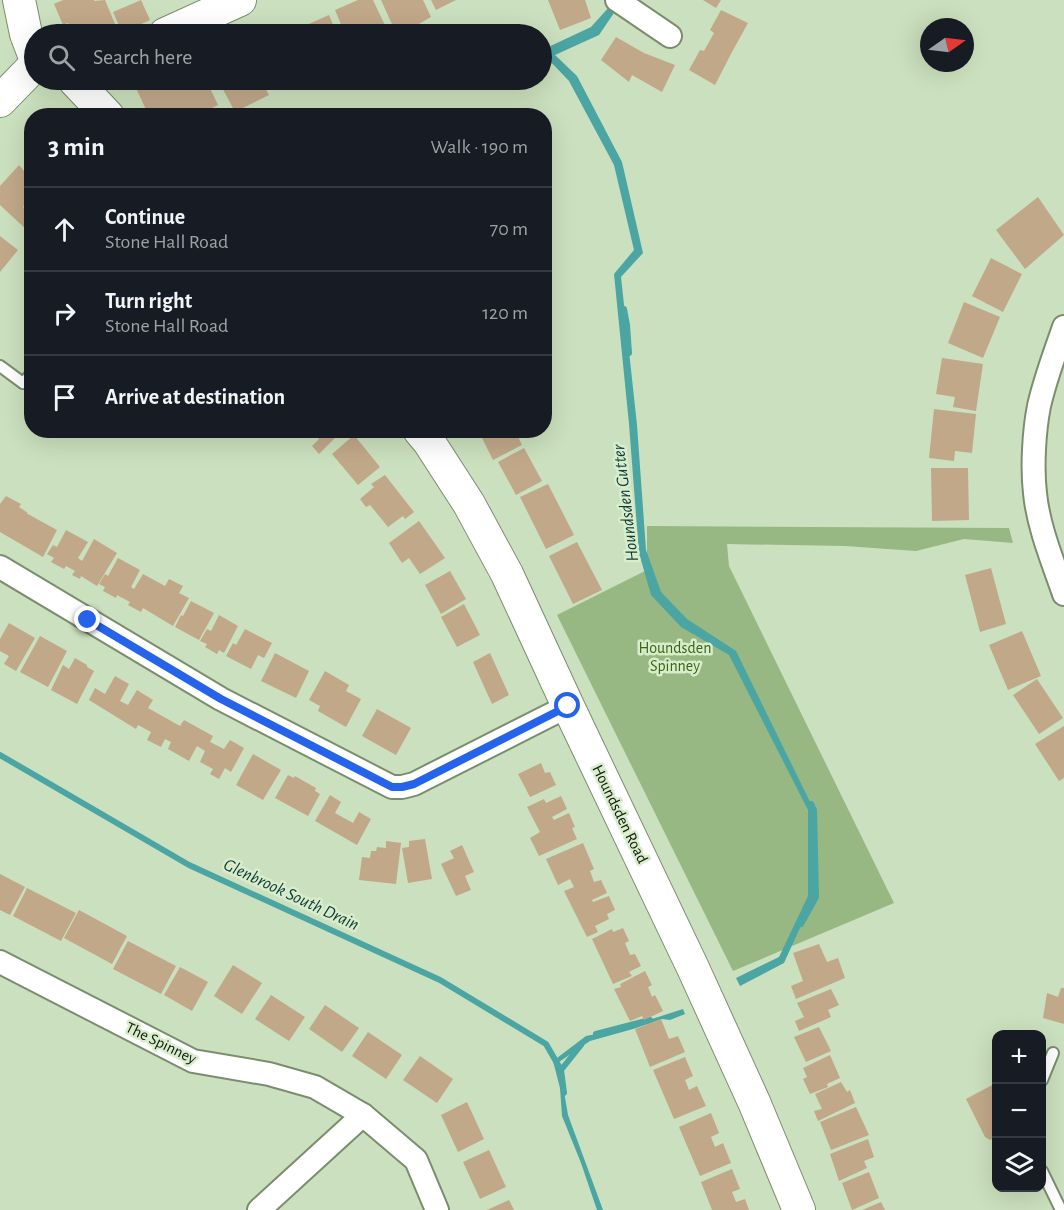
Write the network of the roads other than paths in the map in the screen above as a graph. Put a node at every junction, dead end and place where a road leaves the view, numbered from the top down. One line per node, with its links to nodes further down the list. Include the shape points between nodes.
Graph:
1 (20, 0): 4 (street)
2 (240, 0): 5 (street)
3 (616, 0): 6 (street)
4 (24, 24)
5 (187, 24)
6 (670, 36)
7 (24, 76): 9 (street)
8 (83, 90): 10 (street)
9 (0, 101)
10 (100, 108)
11 (1064, 327): 16 (street, via 1039,407 1034,452 1035,494)
12 (0, 366): 13 (lane)
13 (24, 382)
14 (426, 438): 17 (street, Houndsden Road, via 470,504)
15 (0, 567): 17 (street, via 221,699 392,787 414,784)
16 (1064, 594)
17 (568, 706): 25 (street, Houndsden Road, via 693,968)
18 (0, 962): 21 (street, The Spinney, via 193,1062 269,1074 315,1087)
19 (1053, 1053): 20 (lane)
20 (1046, 1069)
21 (363, 1114): 23 (street); 24 (street, The Spinney, via 416,1160)
22 (1046, 1180): 26 (lane)
23 (259, 1210)
24 (437, 1210)
25 (799, 1210)
26 (1061, 1210)

